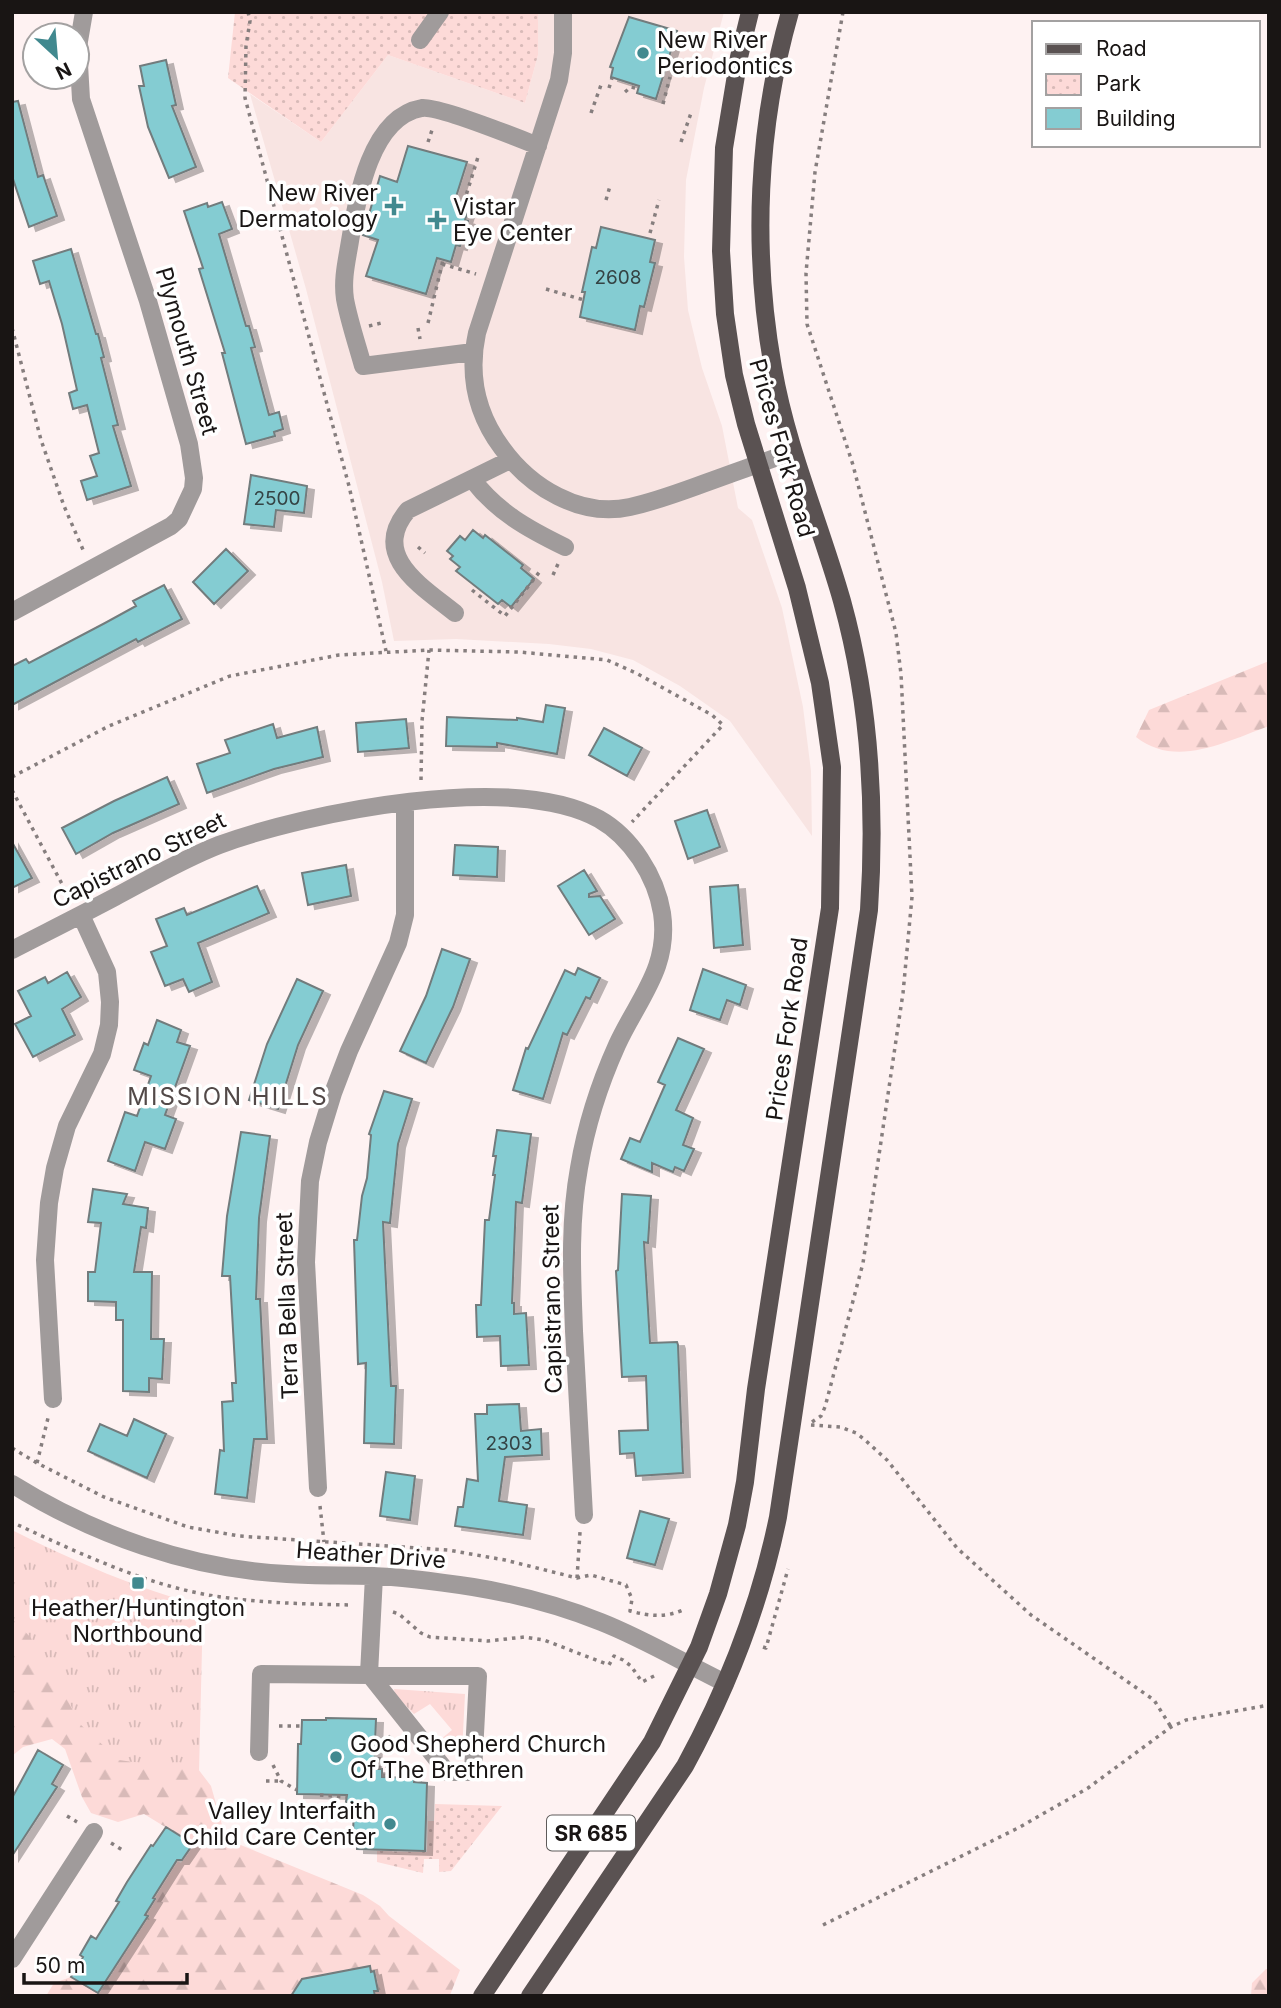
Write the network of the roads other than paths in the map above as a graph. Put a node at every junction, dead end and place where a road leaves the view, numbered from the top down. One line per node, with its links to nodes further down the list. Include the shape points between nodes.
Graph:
1 (83, 12): 14 (street, Plymouth Street, via 78,47 81,99 180,410 193,489 184,511 171,526)
2 (440, 12): 6 (street)
3 (563, 12): 7 (street, via 559,80)
4 (750, 12): 11 (main road, Prices Fork Road, via 724,148 720,251 734,375)
5 (790, 12): 9 (main road, Prices Fork Road, via 774,78 764,151 760,235 771,356)
6 (420, 40)
7 (538, 146): 8 (street); 8 (street, via 421,108 394,123 369,160 344,276 345,298 363,366)
8 (473, 352): 10 (street, via 474,388 483,417)
9 (792, 452): 11 (street); 26 (main road, Prices Fork Road, via 842,601 855,657 868,738 871,888 769,1561)
10 (510, 460): 11 (street, via 546,490 601,508 628,508); 12 (street)
11 (757, 464): 24 (main road, Prices Fork Road, via 797,588 821,683 832,767 831,887 737,1525 709,1623)
12 (472, 478): 13 (street, via 501,511); 15 (street, via 408,510 396,531 395,547 402,568)
13 (565, 547)
14 (12, 612)
15 (455, 612)
16 (405, 804): 17 (street, Capistrano Street, via 311,818 216,846); 21 (street, Terra Bella Street, via 405,915 398,943 332,1093 310,1181 306,1262); 22 (street, Capistrano Street, via 500,797 577,810 620,834 658,895 662,914 658,968 618,1042 599,1089 587,1127 573,1207 571,1271)
17 (81, 915): 18 (street, Capistrano Street); 19 (street, via 107,972 110,1014 102,1054 67,1126 49,1203 45,1260)
18 (12, 950)
19 (53, 1399)
20 (12, 1484): 23 (street, Heather Drive, via 94,1527 177,1556 264,1572)
21 (318, 1488)
22 (584, 1515)
23 (374, 1576): 24 (street, Heather Drive, via 474,1587 549,1605 602,1622); 25 (street)
24 (690, 1666): 26 (street, Heather Drive); 30 (main road, Prices Fork Road / SR 685, via 652,1742)
25 (369, 1674): 25 (street, via 447,1772 473,1772 478,1676); 27 (street, via 261,1674)
26 (725, 1684): 31 (main road, Prices Fork Road / SR 685, via 685,1766)
27 (264, 1756)
28 (94, 1832): 29 (street)
29 (12, 1959)
30 (482, 1996)
31 (530, 1996)

